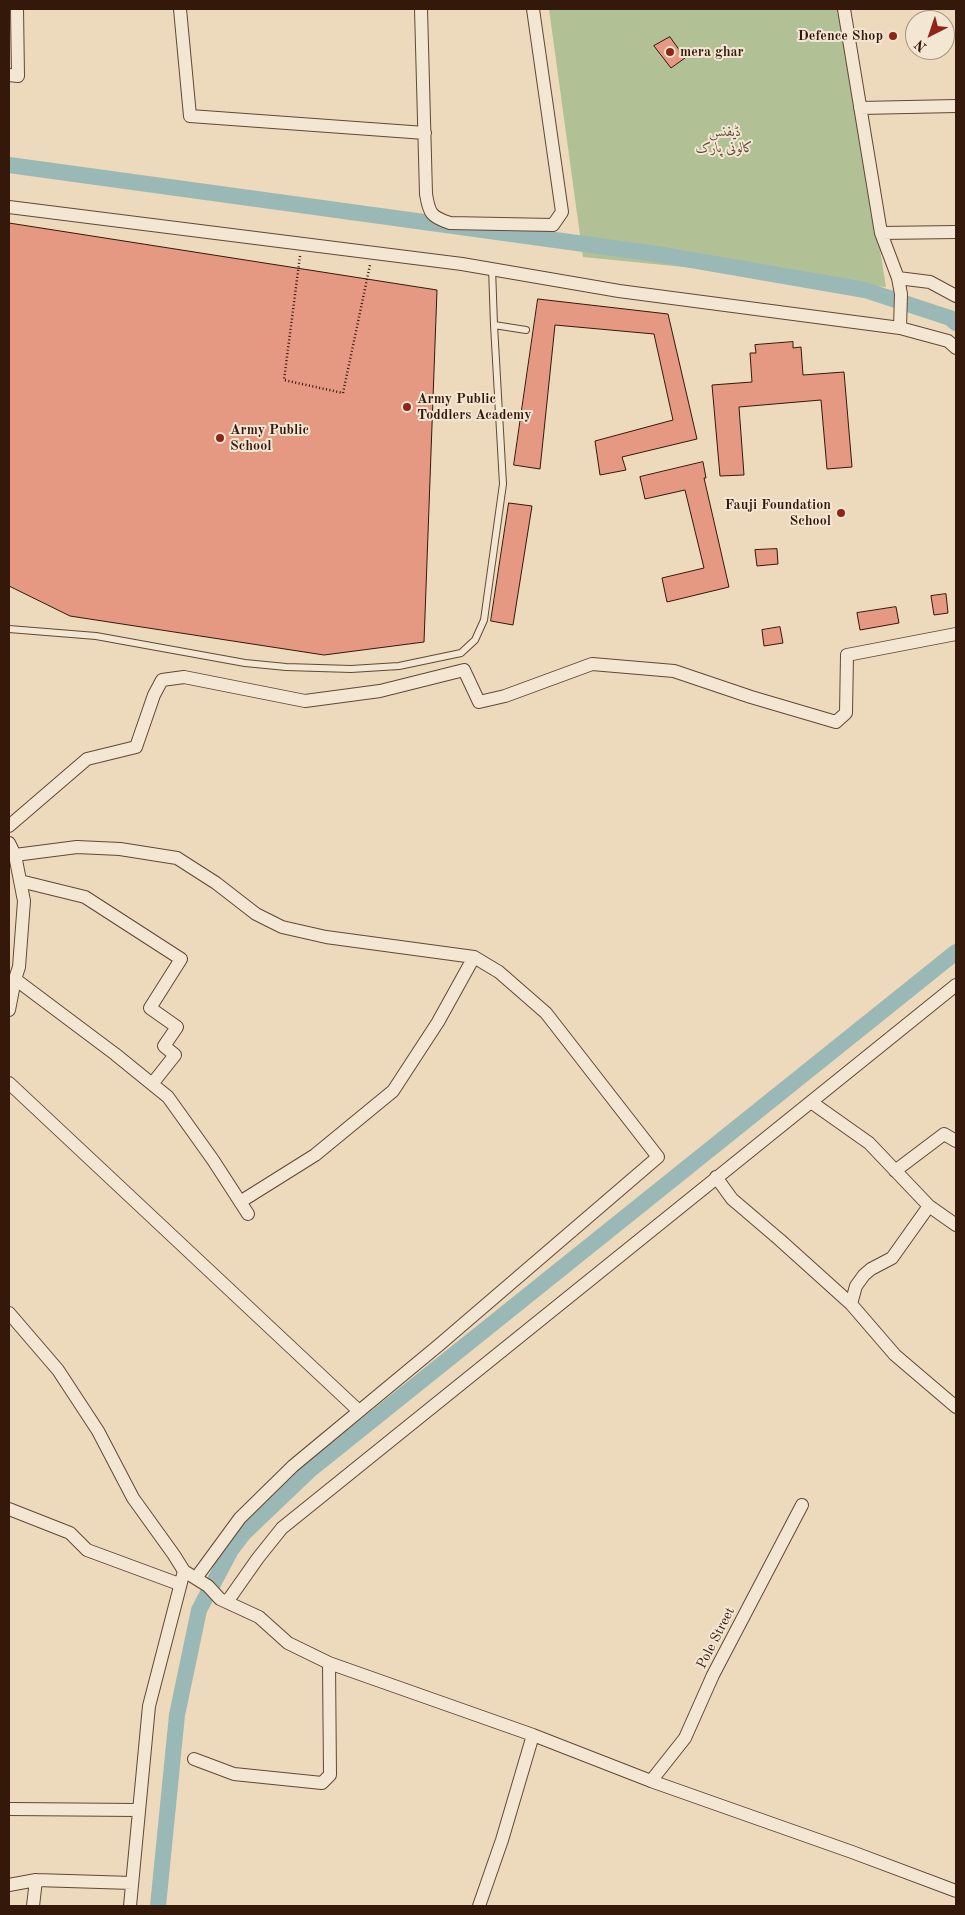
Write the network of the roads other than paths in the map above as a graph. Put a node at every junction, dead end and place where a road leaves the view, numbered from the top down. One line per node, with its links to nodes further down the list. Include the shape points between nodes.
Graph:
1 (16, 9): 6 (street, via 18,76)
2 (180, 9): 9 (street, via 190,116)
3 (422, 9): 9 (street)
4 (533, 9): 9 (street, via 562,212 552,225 450,223 437,219 429,210 426,194)
5 (844, 9): 8 (street)
6 (9, 76)
7 (956, 106): 8 (street)
8 (860, 108): 12 (street)
9 (425, 133)
10 (9, 207): 13 (street)
11 (956, 232): 12 (street)
12 (880, 233): 14 (street)
13 (492, 268): 16 (street, via 619,291); 17 (lane)
14 (898, 278): 15 (street, via 930,282); 16 (street)
15 (956, 296)
16 (900, 322): 19 (street)
17 (494, 325): 18 (lane); 20 (lane, via 503,484 484,620 475,640 461,653 399,666 351,669 286,667 245,663 96,636)
18 (526, 330)
19 (956, 348)
20 (9, 629)
21 (956, 634): 22 (street, via 847,655 846,713 836,722 674,671 592,664 505,696 479,702 464,670 380,691 305,700 184,676 162,680 136,747 87,759)
22 (9, 826)
23 (12, 849): 24 (street); 25 (street, via 120,848 177,858 256,914 282,927 326,937)
24 (20, 881): 26 (street, via 24,901 19,967); 30 (street, via 86,897 181,959 150,1008 177,1027 164,1046 175,1055)
25 (474, 957): 35 (street, via 438,1022 393,1091 315,1156); 42 (street, via 499,972 546,1013 658,1157)
26 (15, 979): 28 (street); 30 (street)
27 (956, 985): 31 (street)
28 (9, 1010)
29 (9, 1083): 42 (street)
30 (152, 1084): 35 (street, via 168,1097)
31 (811, 1102): 33 (street, via 869,1143); 34 (street)
32 (956, 1141): 33 (street, via 944,1134)
33 (895, 1171): 36 (street)
34 (716, 1177): 39 (street, via 732,1199); 47 (street, via 282,1528)
35 (240, 1202): 37 (street)
36 (929, 1206): 38 (street); 39 (street, via 892,1258 864,1275)
37 (248, 1214)
38 (956, 1225)
39 (850, 1304): 41 (street, via 895,1355)
40 (9, 1313): 45 (street, via 58,1370 98,1431 132,1498 174,1555)
41 (956, 1407)
42 (359, 1411): 46 (street, via 293,1466 240,1518)
43 (802, 1505): 51 (street, Pole Street, via 713,1675 685,1738)
44 (9, 1509): 45 (street, via 70,1533 87,1550)
45 (182, 1578): 46 (street); 53 (street, via 149,1706)
46 (196, 1578): 47 (street)
47 (223, 1600): 48 (street, via 259,1617 288,1643)
48 (329, 1663): 49 (street); 50 (street, via 330,1775 322,1783 234,1774)
49 (533, 1735): 51 (street); 60 (street)
50 (194, 1759)
51 (651, 1781): 57 (street)
52 (9, 1809): 53 (street)
53 (139, 1810): 55 (street)
54 (36, 1880): 55 (street); 56 (street); 58 (street)
55 (132, 1883): 59 (street)
56 (9, 1885)
57 (956, 1892)
58 (32, 1906)
59 (130, 1906)
60 (479, 1906)

